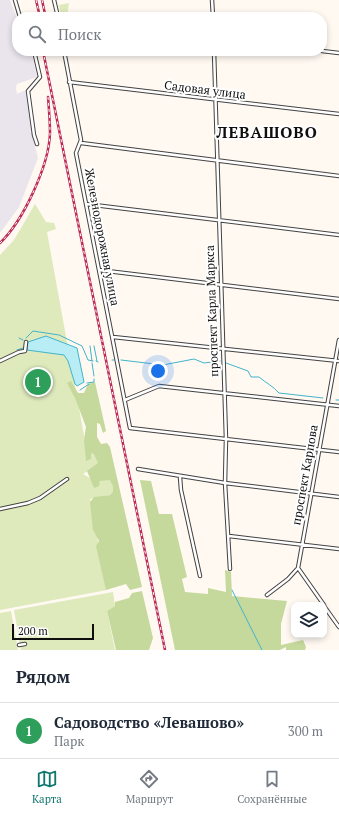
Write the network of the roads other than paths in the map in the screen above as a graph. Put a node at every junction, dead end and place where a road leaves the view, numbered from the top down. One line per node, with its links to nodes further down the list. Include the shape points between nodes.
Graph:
1 (15, 0): 4 (street)
2 (54, 0): 5 (street)
3 (212, 0): 6 (street)
4 (19, 12)
5 (57, 12)
6 (213, 12)
7 (327, 52): 8 (street)
8 (339, 53)
9 (35, 56): 16 (street, via 40,77 28,91)
10 (65, 56): 12 (street, Железнодорожная улица)
11 (214, 56): 13 (street, проспект Карла Маркса)
12 (69, 82): 13 (street, Садовая улица); 15 (street, Железнодорожная улица)
13 (215, 100): 14 (street, Садовая улица); 17 (street, проспект Карла Маркса)
14 (339, 114)
15 (81, 143): 17 (street); 19 (street, Железнодорожная улица, via 76,153)
16 (37, 144)
17 (217, 161): 18 (street); 20 (street, проспект Карла Маркса)
18 (339, 176)
19 (86, 204): 20 (street); 22 (street, Железнодорожная улица)
20 (219, 221): 21 (street); 23 (street, проспект Карла Маркса)
21 (339, 235)
22 (100, 270): 23 (street); 25 (street, Железнодорожная улица)
23 (220, 285): 24 (street); 28 (street, проспект Карла Маркса)
24 (339, 299)
25 (113, 337): 28 (street); 33 (street, Железнодорожная улица, via 121,392)
26 (339, 340): 29 (street, проспект Карпова)
27 (26, 342): 31 (street, via 25,351)
28 (222, 348): 29 (street); 32 (street, проспект Карла Маркса)
29 (335, 361): 30 (street); 34 (street, проспект Карпова)
30 (339, 361)
31 (0, 362)
32 (223, 394): 33 (street, via 159,386); 34 (street); 36 (street, проспект Карла Маркса)
33 (125, 400): 36 (street, Железнодорожная улица, via 130,428)
34 (327, 405): 35 (street); 37 (street, проспект Карпова)
35 (339, 406)
36 (226, 439): 37 (street); 42 (street, проспект Карла Маркса)
37 (319, 450): 38 (street); 43 (street, проспект Карпова)
38 (339, 452)
39 (138, 469): 40 (street)
40 (180, 477): 42 (street); 51 (street)
41 (67, 479): 45 (street, via 40,498)
42 (225, 483): 43 (street); 46 (street, проспект Карла Маркса)
43 (311, 493): 44 (street); 47 (street, проспект Карпова)
44 (339, 497)
45 (0, 509)
46 (229, 536): 47 (street); 50 (street, проспект Карла Маркса)
47 (302, 545): 48 (street); 49 (street, проспект Карпова)
48 (339, 549)
49 (298, 568): 52 (street); 53 (street)
50 (230, 569)
51 (200, 576)
52 (267, 595)
53 (322, 602)
54 (327, 609): 55 (street)
55 (339, 627)
56 (25, 644): 57 (street)
57 (19, 645)

